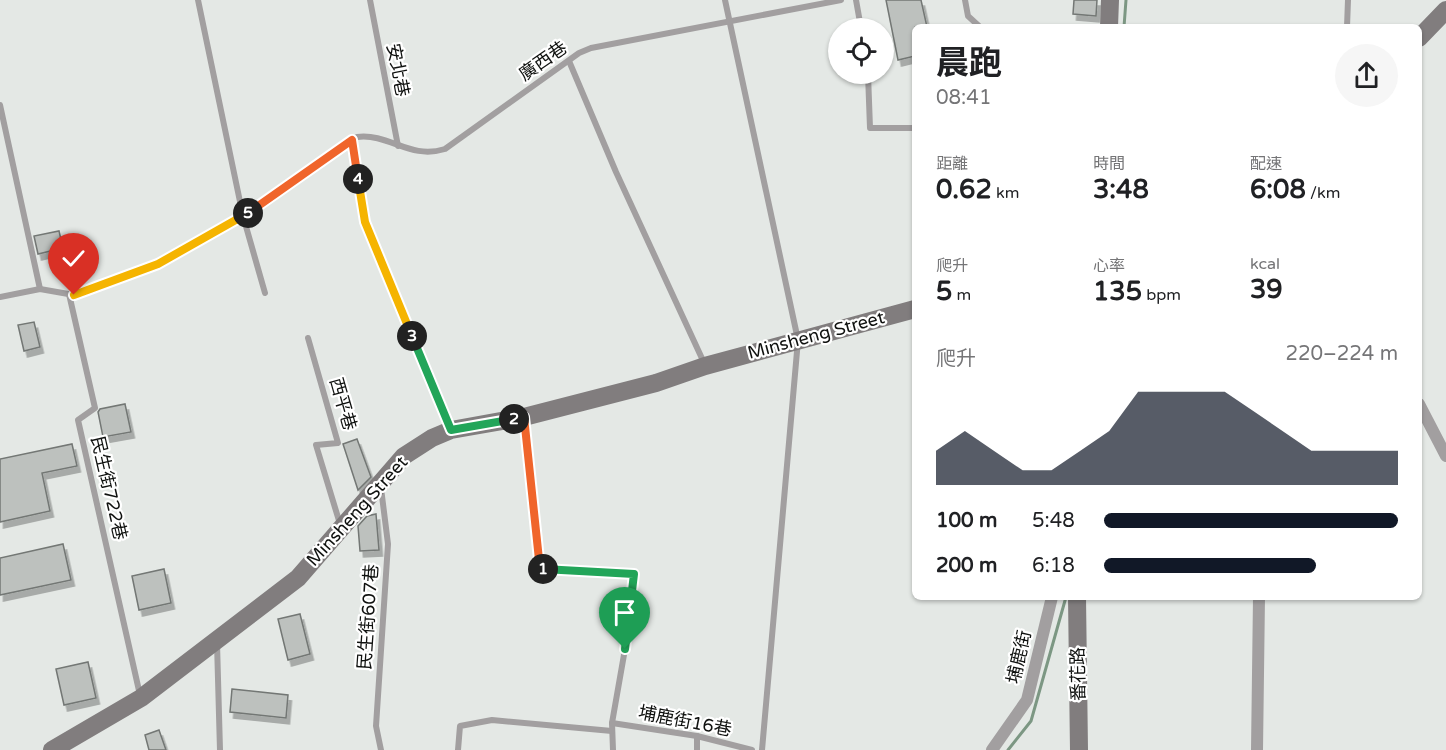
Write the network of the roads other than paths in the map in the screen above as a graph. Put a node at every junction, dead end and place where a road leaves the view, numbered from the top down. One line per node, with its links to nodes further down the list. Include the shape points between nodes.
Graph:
1 (198, 0): 22 (lane)
2 (370, 0): 21 (lane, 安北巷)
3 (725, 0): 11 (lane)
4 (841, 0): 11 (lane, 廣西巷)
5 (856, 0): 10 (lane)
6 (965, 0): 12 (lane, via 968,16)
7 (1110, 0): 13 (street)
8 (1348, 0): 14 (lane)
9 (1446, 10): 15 (street)
10 (859, 18)
11 (729, 22): 16 (lane, 廣西巷, via 591,48); 29 (lane)
12 (977, 24)
13 (1109, 24)
14 (1347, 24)
15 (1422, 35)
16 (569, 61): 21 (lane, 廣西巷, via 445,149 414,152); 30 (lane)
17 (868, 84): 19 (lane, via 870,128)
18 (0, 105): 23 (lane)
19 (912, 128)
20 (352, 140): 21 (lane, 廣西巷, via 372,135); 22 (lane); 33 (lane, via 365,222)
21 (398, 146)
22 (243, 216): 24 (lane); 25 (lane, via 158,264 91,290)
23 (40, 289): 25 (lane); 26 (lane)
24 (265, 293)
25 (69, 294): 41 (lane, 民生街722巷, via 95,408 78,420)
26 (0, 297)
27 (912, 310): 29 (street, Minsheng Street)
28 (308, 338): 36 (lane, 西平巷, via 338,443 316,445)
29 (798, 340): 30 (street, Minsheng Street); 52 (lane)
30 (705, 366): 32 (street, Minsheng Street, via 656,383)
31 (1422, 410): 34 (street)
32 (524, 417): 33 (street, Minsheng Street); 42 (lane, via 540,569 634,574)
33 (451, 430): 35 (street, Minsheng Street, via 404,456)
34 (1446, 456)
35 (380, 486): 36 (street, Minsheng Street); 47 (lane, 民生街607巷, via 388,544 376,726)
36 (341, 528): 40 (street, Minsheng Street, via 298,578)
37 (1051, 600): 53 (street, 埔鹿街, via 1027,700)
38 (1077, 600): 54 (street, 番花路)
39 (1259, 600): 55 (street)
40 (217, 639): 41 (street, Minsheng Street); 46 (lane)
41 (141, 698): 45 (street, Minsheng Street)
42 (612, 723): 43 (lane); 44 (lane, 埔鹿街16巷)
43 (612, 731): 48 (lane, via 492,720 460,726); 49 (lane)
44 (697, 736): 50 (lane); 51 (lane, 埔鹿街16巷)
45 (52, 750)
46 (220, 750)
47 (381, 750)
48 (458, 750)
49 (613, 750)
50 (697, 750)
51 (752, 750)
52 (762, 750)
53 (992, 750)
54 (1079, 750)
55 (1257, 750)

